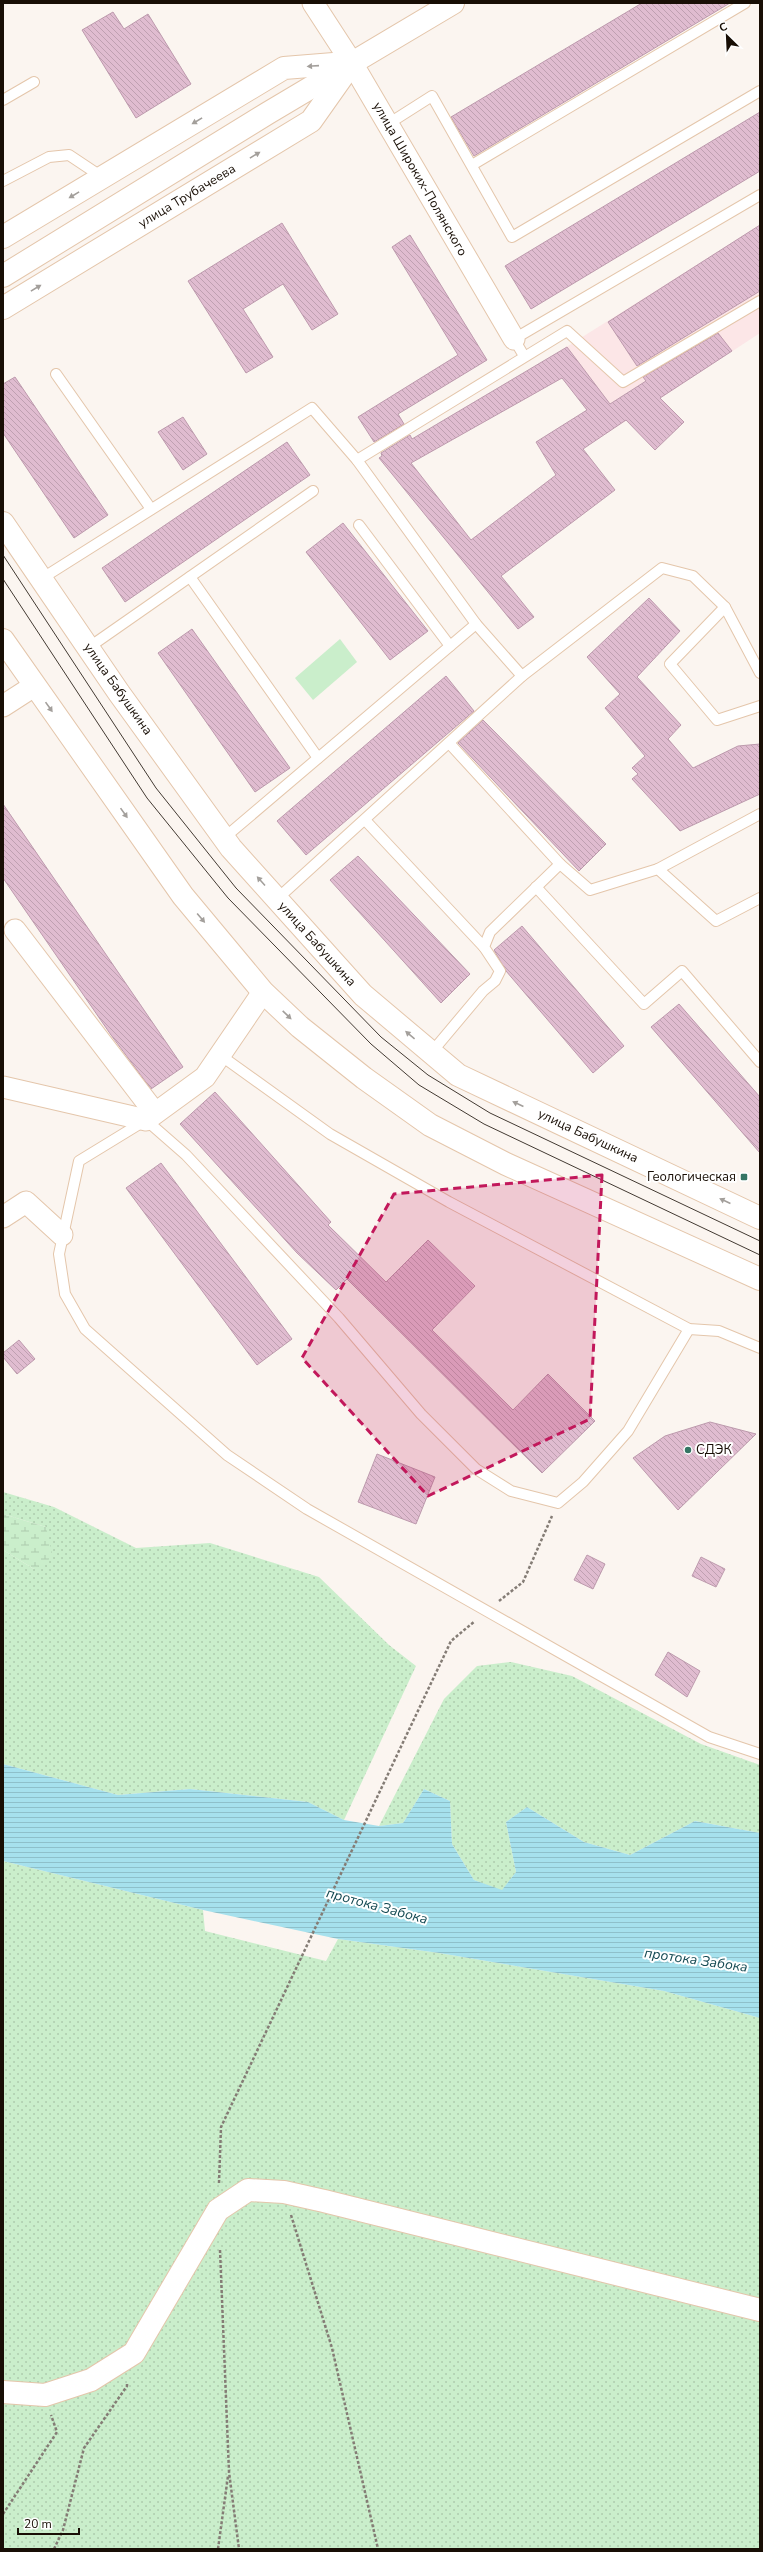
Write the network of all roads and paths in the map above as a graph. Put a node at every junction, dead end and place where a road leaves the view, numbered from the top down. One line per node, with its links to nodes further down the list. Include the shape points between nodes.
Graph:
1 (313, 3): 4 (street, улица Широких-Полянского)
2 (453, 3): 4 (main road, улица Трубачеева)
3 (744, 3): 9 (lane)
4 (352, 63): 8 (street, улица Широких-Полянского); 10 (main road, улица Трубачеева, one-way to 10, via 284,68); 14 (main road, улица Трубачеева); 17 (main road, улица Трубачеева, one-way to 4, via 311,121)
5 (34, 82): 7 (lane)
6 (760, 91): 9 (lane, via 512,237)
7 (3, 100)
8 (388, 124): 9 (lane, via 432,96); 19 (street, улица Широких-Полянского)
9 (472, 165)
10 (103, 178): 11 (lane, via 69,155 48,158); 13 (main road, улица Трубачеева, one-way to 13)
11 (3, 181)
12 (760, 196): 19 (lane)
13 (3, 237)
14 (3, 276)
15 (760, 301): 18 (lane)
16 (760, 306): 18 (lane)
17 (3, 308)
18 (746, 309): 19 (lane, via 623,382 567,331)
19 (519, 348): 21 (lane)
20 (56, 374): 23 (lane)
21 (356, 460): 23 (lane, via 312,408); 29 (lane)
22 (313, 491): 26 (lane)
23 (151, 510): 27 (lane)
24 (3, 523): 27 (main road, улица Бабушкина)
25 (359, 525): 31 (lane)
26 (190, 577): 32 (lane); 39 (lane)
27 (41, 579): 32 (main road, улица Бабушкина)
28 (725, 607): 33 (lane); 34 (lane, via 692,576 662,568); 37 (lane, via 670,664 717,720)
29 (476, 624): 31 (lane); 34 (lane)
30 (3, 640): 35 (main road)
31 (450, 646): 39 (lane)
32 (88, 648): 42 (main road, улица Бабушкина)
33 (760, 673)
34 (522, 676): 38 (lane)
35 (34, 686): 36 (street); 50 (main road, one-way to 50, via 183,896)
36 (3, 706)
37 (760, 706)
38 (448, 743): 41 (lane); 43 (lane)
39 (318, 758): 42 (lane)
40 (760, 814): 44 (lane)
41 (365, 820): 47 (lane); 49 (lane)
42 (224, 838): 47 (main road, улица Бабушкина, one-way to 42)
43 (560, 864): 44 (lane, via 590,890); 45 (lane)
44 (658, 869): 46 (lane, via 716,922)
45 (536, 887): 49 (lane, via 490,932); 53 (lane, via 644,1004 682,972)
46 (760, 898)
47 (277, 899): 51 (main road, улица Бабушкина, one-way to 47, via 363,994)
48 (15, 930): 55 (street)
49 (484, 947): 51 (lane, via 500,971 496,981 484,991)
50 (263, 992): 52 (street); 59 (main road, one-way to 59, via 305,1032 430,1125 513,1167)
51 (431, 1053): 57 (main road, улица Бабушкина, one-way to 51, via 458,1076)
52 (220, 1055): 55 (street, via 205,1077); 60 (lane, via 330,1134 449,1202)
53 (760, 1062)
54 (3, 1087): 55 (street)
55 (150, 1116): 58 (lane, via 79,1161); 62 (lane, via 339,1318 421,1414 476,1469 511,1491)
56 (3, 1217): 58 (street, via 26,1202)
57 (760, 1218)
58 (62, 1235): 63 (lane, via 59,1254 65,1294 86,1329 227,1455 307,1509)
59 (760, 1279)
60 (689, 1329): 61 (lane, via 719,1331); 62 (lane, via 628,1431 583,1482)
61 (760, 1348)
62 (558, 1502): 63 (path, via 523,1582)
63 (487, 1611): 64 (lane, via 709,1737); 66 (path, via 451,1641 221,2127)
64 (760, 1754)
65 (284, 2192): 66 (main road, via 248,2190); 68 (main road); 77 (path, via 332,2348)
66 (218, 2210): 69 (main road, via 134,2353)
67 (220, 2241): 72 (path)
68 (760, 2310)
69 (124, 2359): 71 (main road, via 91,2380); 74 (path, via 127,2386 84,2448 63,2530)
70 (3, 2392): 71 (main road)
71 (45, 2395): 73 (path, via 57,2432)
72 (229, 2472): 75 (path); 76 (path)
73 (3, 2514)
74 (54, 2549)
75 (218, 2549)
76 (239, 2549)
77 (378, 2549)

